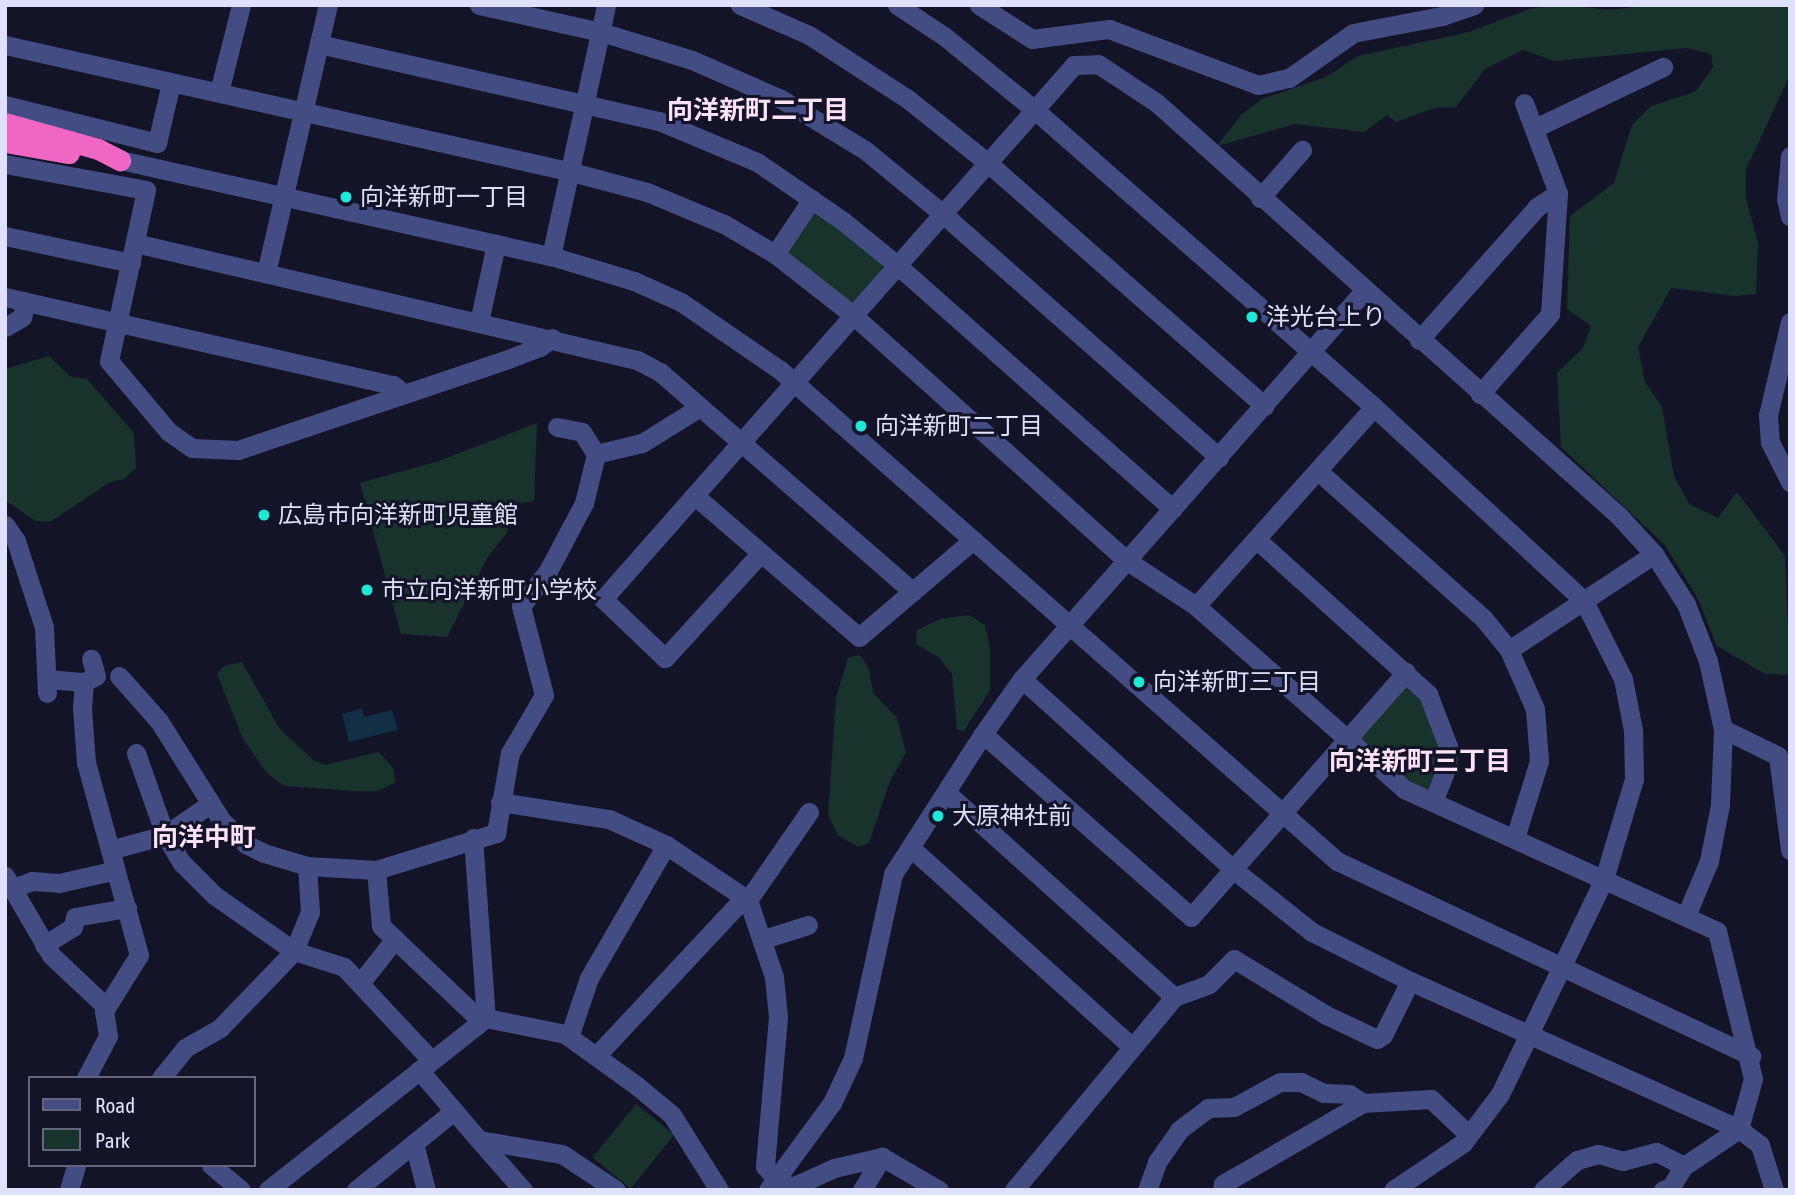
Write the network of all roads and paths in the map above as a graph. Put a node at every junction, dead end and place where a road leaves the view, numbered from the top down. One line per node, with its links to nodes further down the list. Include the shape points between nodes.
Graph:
1 (241, 5): 14 (street)
2 (328, 5): 10 (street)
3 (479, 5): 9 (street)
4 (606, 5): 9 (street)
5 (740, 5): 27 (street, via 809,35 909,100)
6 (897, 5): 18 (street, via 944,36)
7 (979, 5): 8 (street, via 1032,39 1109,29 1258,85 1289,78 1353,33 1442,16)
8 (1474, 5)
9 (601, 32): 15 (street); 34 (street, via 692,60 781,99 864,150)
10 (319, 44): 15 (street); 19 (street)
11 (5, 46): 13 (street)
12 (1663, 67): 21 (street)
13 (171, 83): 14 (street); 17 (street, via 157,143)
14 (219, 92): 19 (street)
15 (586, 103): 29 (street); 33 (street, via 659,121 757,162)
16 (1524, 103): 21 (street)
17 (5, 105)
18 (1036, 111): 27 (street); 32 (street, via 1074,65 1098,64 1157,103); 53 (street)
19 (304, 113): 29 (street); 31 (street)
20 (5, 123): 26 (highway, via 99,149)
21 (1535, 128): 30 (street)
22 (5, 133): 26 (highway)
23 (5, 142): 26 (highway)
24 (1302, 150): 32 (street)
25 (1790, 156): 35 (street, via 1786,199)
26 (120, 160): 31 (street)
27 (988, 163): 34 (street); 57 (street)
28 (5, 164): 38 (street, via 146,190)
29 (568, 171): 39 (street, via 647,192 724,224); 40 (street)
30 (1558, 193): 52 (street, via 1531,214); 56 (street, via 1550,314)
31 (284, 196): 37 (street); 42 (street)
32 (1260, 198): 43 (street)
33 (811, 199): 39 (street); 41 (street)
34 (943, 214): 41 (street); 63 (street)
35 (1790, 217)
36 (5, 236): 38 (street)
37 (496, 244): 40 (street); 48 (street)
38 (133, 253): 42 (street); 47 (street)
39 (775, 254): 46 (street)
40 (551, 256): 54 (street, via 681,302 744,343)
41 (897, 265): 46 (street); 67 (street)
42 (266, 273): 48 (street)
43 (1364, 291): 52 (street); 53 (street)
44 (5, 297): 45 (street)
45 (26, 301): 47 (street); 50 (street, via 22,317)
46 (853, 315): 54 (street); 73 (street)
47 (118, 321): 55 (street, via 393,384); 55 (street, via 109,361 169,432 192,448 239,450)
48 (479, 322): 51 (street)
49 (1790, 322): 65 (street, via 1768,415 1770,442)
50 (5, 327)
51 (552, 338): 55 (street, via 540,347); 58 (street, via 637,360 660,372)
52 (1419, 340): 56 (street)
53 (1311, 353): 57 (street); 59 (street)
54 (795, 384): 61 (street); 70 (street)
55 (404, 394)
56 (1480, 394): 72 (street, via 1619,516)
57 (1265, 406): 63 (street)
58 (700, 407): 61 (street); 62 (street, via 642,443)
59 (1374, 407): 64 (street); 75 (street)
60 (557, 427): 62 (street, via 582,432)
61 (741, 444): 66 (street); 74 (street)
62 (596, 454): 91 (street, via 584,503 548,571 521,606 544,695 510,753)
63 (1219, 457): 67 (street)
64 (1318, 471): 69 (street); 78 (street, via 1484,619)
65 (1790, 482)
66 (695, 496): 71 (street); 71 (street, via 603,599 665,658)
67 (1173, 509): 73 (street)
68 (5, 525): 83 (street, via 16,541 44,627 48,686)
69 (1256, 539): 76 (street); 80 (street)
70 (973, 540): 74 (street); 77 (street)
71 (760, 554): 74 (street, via 859,637)
72 (1654, 554): 75 (street); 84 (street, via 1695,627)
73 (1126, 560): 76 (street); 77 (street)
74 (913, 592)
75 (1584, 601): 78 (street); 106 (street, via 1623,679 1633,730 1634,779)
76 (1196, 606): 86 (street)
77 (1069, 625): 82 (street); 94 (street)
78 (1509, 650): 97 (street, via 1535,709 1539,761)
79 (91, 659): 83 (street, via 96,676)
80 (1406, 672): 86 (street); 90 (street, via 1428,694 1443,726 1447,767)
81 (119, 676): 92 (street, via 166,731)
82 (1022, 679): 85 (street); 105 (street)
83 (84, 682): 100 (street, via 86,763)
84 (1723, 729): 87 (street); 110 (street, via 1709,861)
85 (983, 734): 89 (street); 105 (street, via 1191,917)
86 (1346, 742): 90 (street, via 1404,789); 94 (street)
87 (1784, 752): 101 (street)
88 (136, 753): 95 (street)
89 (948, 794): 99 (street); 119 (street)
90 (1433, 801): 97 (street)
91 (500, 802): 96 (street, via 496,832); 98 (street, via 587,814)
92 (210, 804): 95 (street); 102 (street, via 246,844)
93 (809, 812): 108 (street)
94 (1283, 815): 105 (street); 116 (street, via 1338,861 1371,881)
95 (164, 835): 100 (street); 115 (street, via 182,863 214,894)
96 (473, 838): 104 (street); 121 (street)
97 (1515, 838): 106 (street)
98 (666, 845): 108 (street); 123 (street, via 589,978)
99 (911, 848): 124 (street); 140 (street, via 893,874 853,1058 832,1103)
100 (110, 850): 103 (street)
101 (1790, 850)
102 (307, 866): 104 (street); 115 (street, via 310,912)
103 (116, 870): 107 (street, via 59,883); 109 (street)
104 (376, 870): 112 (street, via 381,926)
105 (1234, 870): 117 (street, via 1312,932)
106 (1604, 879): 110 (street); 116 (street)
107 (9, 882): 114 (street)
108 (747, 898): 113 (street); 125 (street)
109 (127, 908): 114 (street, via 75,917 73,927); 120 (street, via 139,955)
110 (1686, 916): 126 (street, via 1717,931)
111 (807, 925): 113 (street)
112 (395, 939): 118 (street); 121 (street)
113 (764, 939): 140 (street, via 778,1017 765,1166)
114 (44, 945): 120 (street)
115 (294, 951): 118 (street, via 344,967); 129 (street, via 220,1028 185,1048)
116 (1561, 970): 122 (street); 126 (street)
117 (1410, 981): 119 (street, via 1377,1039 1326,1015 1234,960 1209,984); 122 (street)
118 (361, 982): 127 (street)
119 (1174, 998): 124 (street)
120 (106, 1007): 128 (street, via 108,1037)
121 (483, 1019): 123 (street); 127 (street)
122 (1529, 1035): 132 (street); 133 (street, via 1500,1094)
123 (567, 1036): 125 (street)
124 (1131, 1046): 151 (street)
125 (596, 1056): 148 (street, via 672,1115)
126 (1751, 1056): 132 (street, via 1753,1079)
127 (425, 1065): 131 (street); 143 (street)
128 (87, 1076)
129 (164, 1076)
130 (1363, 1103): 133 (street, via 1431,1099); 152 (street, via 1349,1094 1324,1093 1301,1082 1280,1082 1234,1107 1208,1108 1179,1130 1157,1162); 153 (street, via 1223,1184)
131 (454, 1111): 134 (street); 135 (street)
132 (1739, 1129): 137 (street); 157 (street, via 1760,1145)
133 (1469, 1135): 154 (street, via 1429,1170)
134 (479, 1140): 146 (street); 147 (street, via 562,1154)
135 (414, 1143): 144 (street); 145 (street)
136 (881, 1157): 140 (street, via 834,1168 792,1187); 149 (street); 150 (street)
137 (1684, 1166): 155 (street, via 1656,1152 1623,1160 1598,1154 1577,1160); 156 (street, via 1670,1188)
138 (75, 1167): 141 (street)
139 (213, 1167): 142 (street)
140 (772, 1184)
141 (69, 1190)
142 (241, 1190)
143 (268, 1190)
144 (356, 1190)
145 (426, 1190)
146 (523, 1190)
147 (616, 1190)
148 (719, 1190)
149 (862, 1190)
150 (939, 1190)
151 (1014, 1190)
152 (1147, 1190)
153 (1222, 1190)
154 (1393, 1190)
155 (1543, 1190)
156 (1663, 1190)
157 (1774, 1190)

